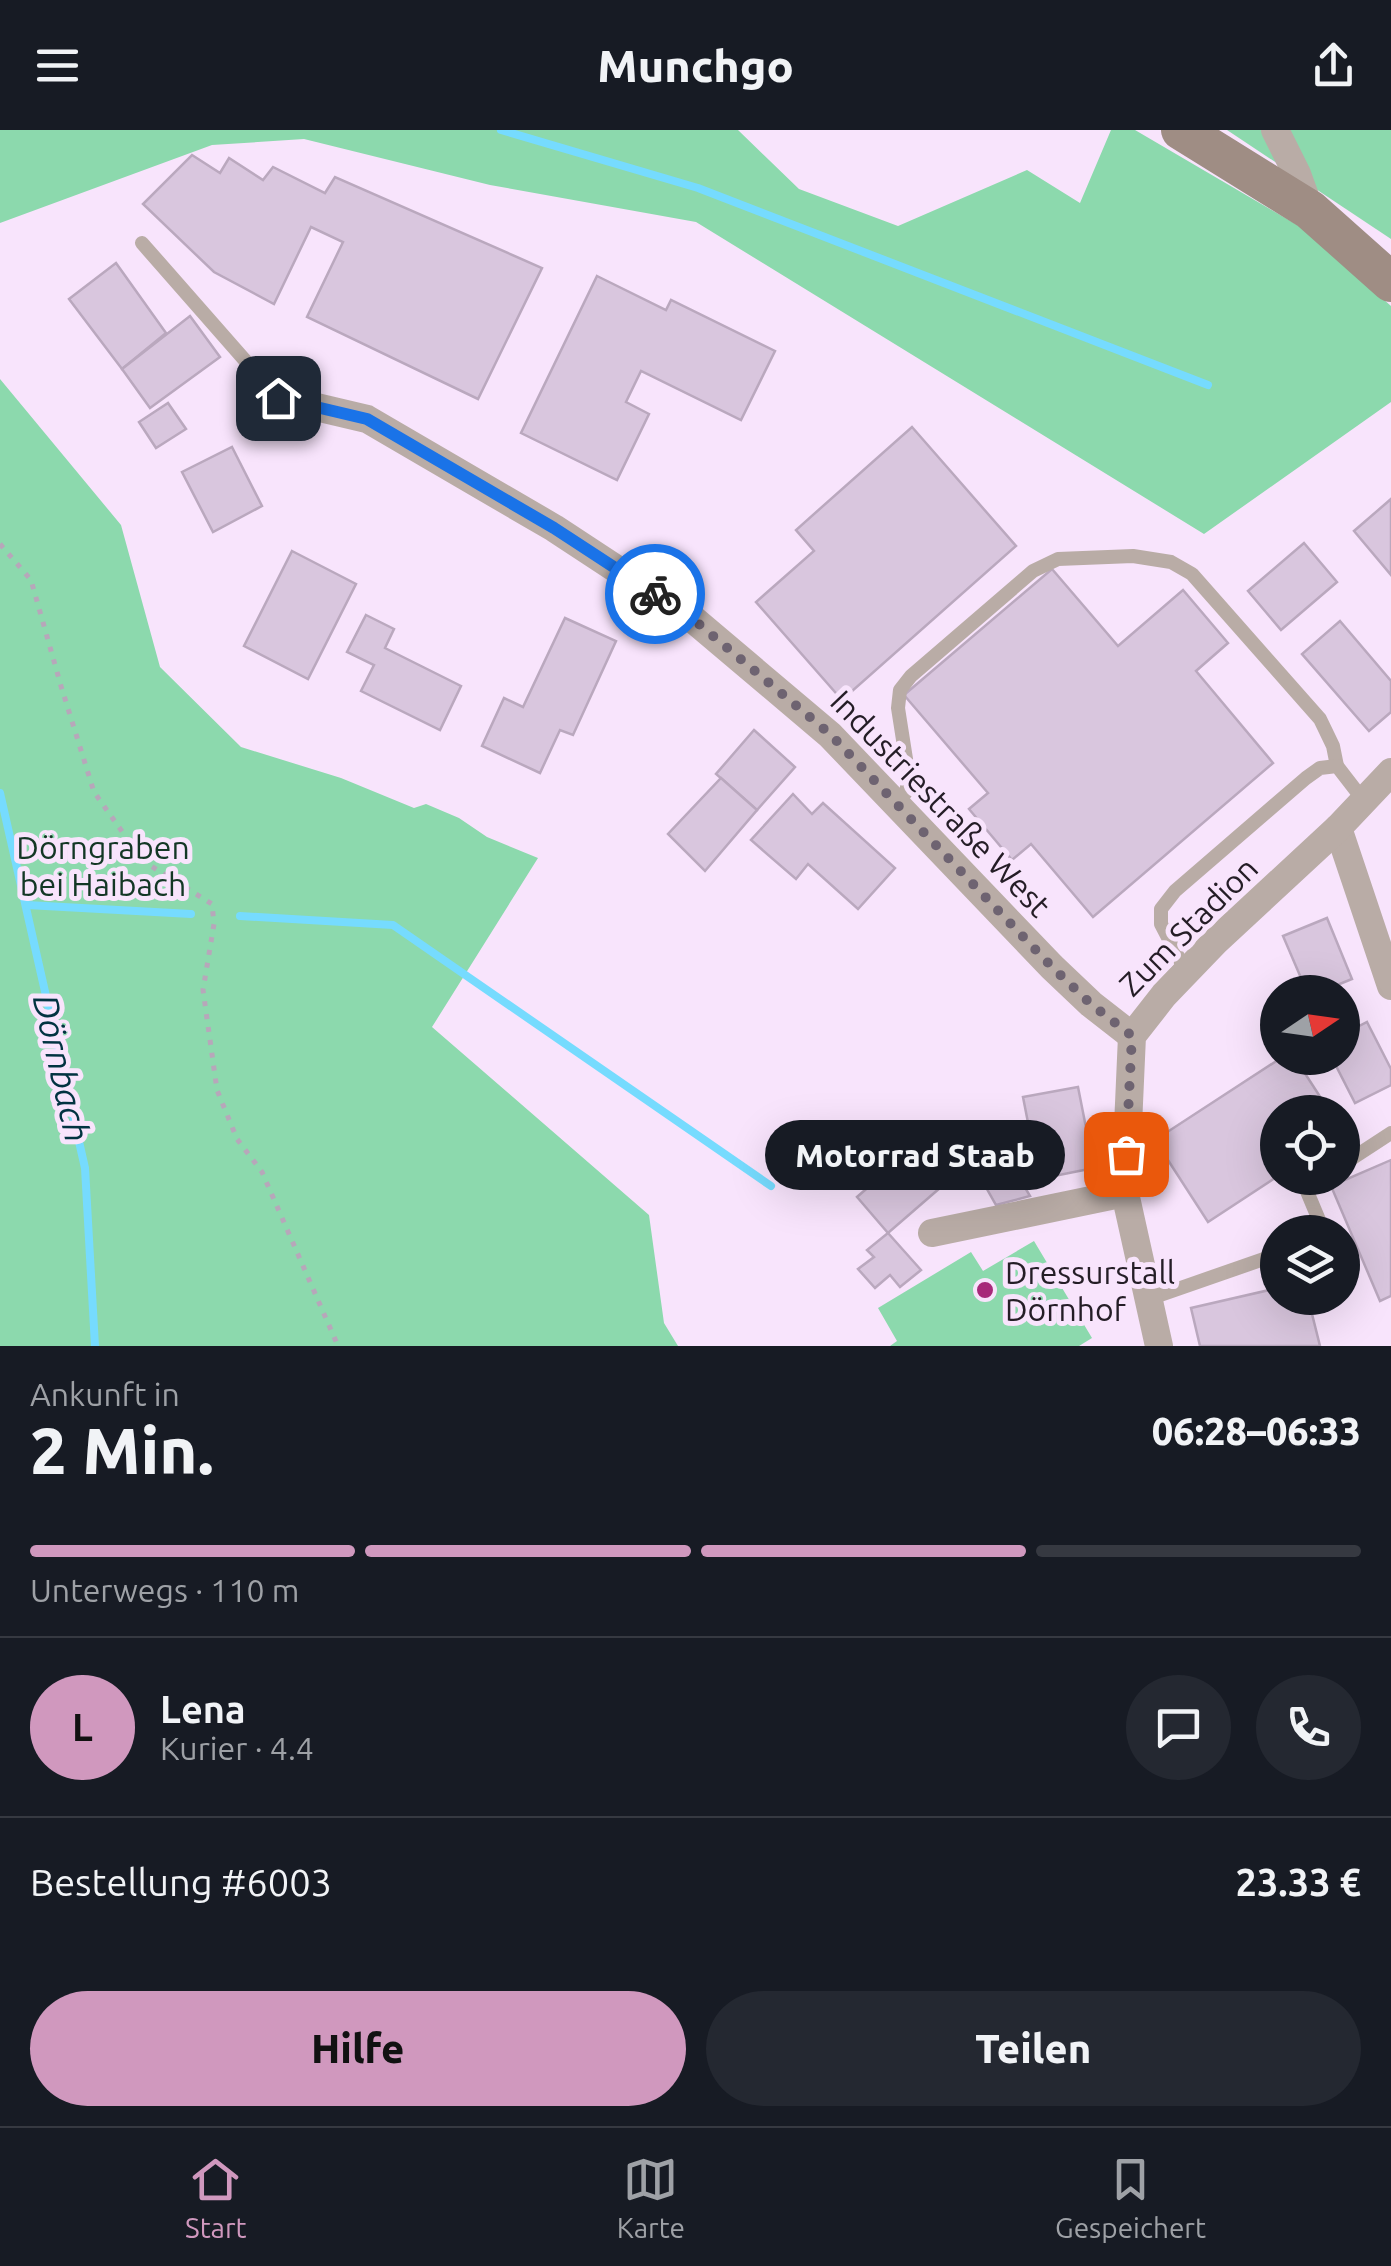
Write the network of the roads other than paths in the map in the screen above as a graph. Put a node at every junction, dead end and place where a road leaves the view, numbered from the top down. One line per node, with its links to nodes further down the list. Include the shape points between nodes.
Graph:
1 (1180, 130): 3 (main road)
2 (1275, 130): 3 (street)
3 (1310, 210): 5 (main road)
4 (142, 243): 6 (lane)
5 (1391, 282)
6 (278, 398): 10 (street, Industriestraße West, via 367,419 554,528 694,620 830,734)
7 (1337, 766): 9 (lane); 10 (lane, via 1320,719 1192,574 1170,562 1133,556 1058,559 1033,571 900,690 909,778); 12 (lane, via 1306,778 1161,909 1161,924)
8 (1391, 772): 9 (street, Zum Stadion)
9 (1364, 802): 11 (street, Zum Stadion)
10 (897, 805): 14 (street, Industriestraße West, via 1052,967)
11 (1338, 828): 12 (street, Zum Stadion); 13 (street)
12 (1186, 972): 14 (street, Zum Stadion)
13 (1391, 986)
14 (1132, 1036): 17 (street, Zum Stadion)
15 (1391, 1133): 16 (lane)
16 (1360, 1153)
17 (1124, 1193): 18 (street); 20 (street, Zum Stadion)
18 (932, 1233)
19 (1260, 1260): 20 (lane)
20 (1148, 1300): 21 (street, Zum Stadion)
21 (1159, 1346)

